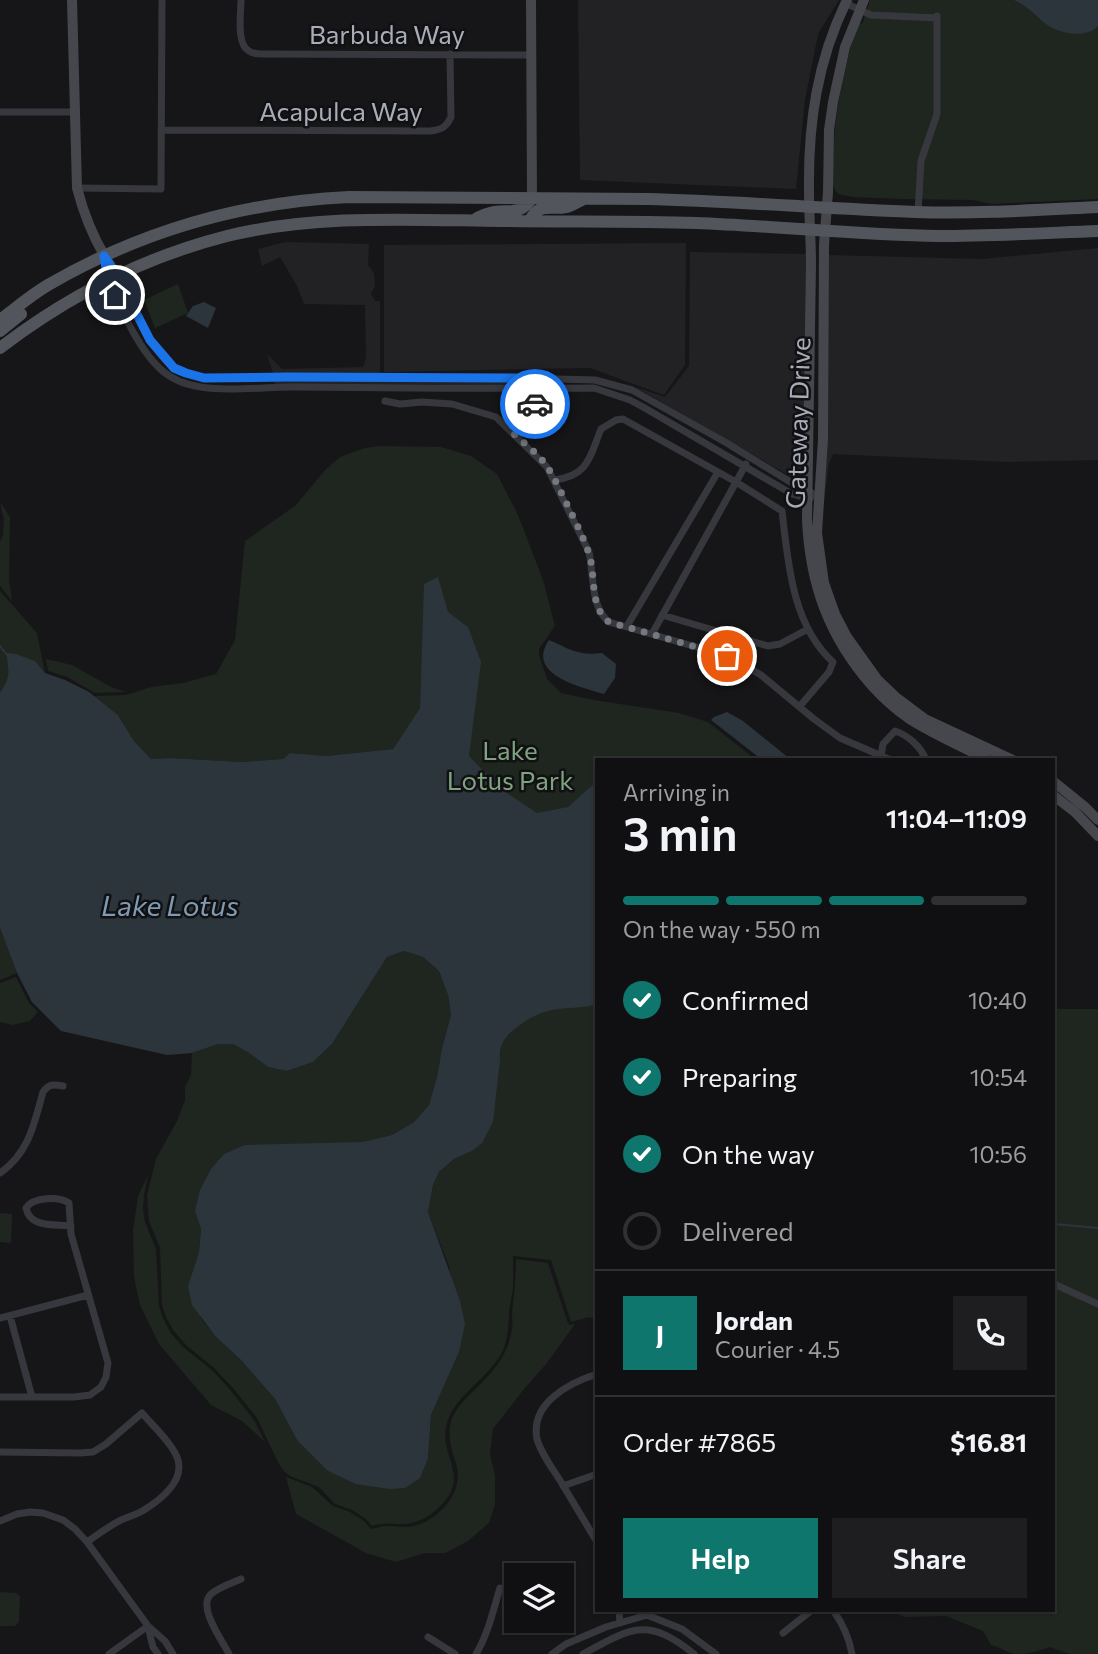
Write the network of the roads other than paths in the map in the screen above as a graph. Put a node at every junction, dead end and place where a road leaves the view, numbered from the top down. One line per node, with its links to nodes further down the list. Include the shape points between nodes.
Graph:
1 (72, 0): 10 (street)
2 (162, 0): 11 (street)
3 (241, 0): 7 (street, Barbuda Way, via 240,35 250,52)
4 (531, 0): 8 (street)
5 (846, 2): 6 (street); 15 (street, Gateway Drive, via 830,37 816,88 810,134)
6 (861, 5): 16 (street, Gateway Drive, via 832,102); 18 (street, via 866,13 883,16 937,17 937,114 921,161)
7 (450, 54): 8 (street, Barbuda Way); 11 (street, Acapulca Way, via 451,117 439,130)
8 (530, 55): 13 (street)
9 (0, 112): 10 (street)
10 (74, 112): 12 (street)
11 (161, 130): 12 (street, via 161,189)
12 (77, 188): 24 (street)
13 (532, 198): 14 (main road); 19 (main road, via 521,209); 24 (main road, via 349,197 286,202 193,222)
14 (585, 198): 15 (main road); 20 (main road, via 567,207 540,209)
15 (810, 207): 16 (main road); 21 (street, Gateway Drive)
16 (827, 208): 18 (main road); 22 (street, Gateway Drive)
17 (1098, 208): 18 (main road)
18 (918, 212)
19 (466, 221): 20 (main road); 25 (main road, via 288,225 198,244)
20 (530, 221): 21 (main road)
21 (811, 230): 22 (main road); 30 (street, Gateway Drive)
22 (825, 231): 23 (main road, via 941,236); 31 (street, Gateway Drive)
23 (1098, 231)
24 (104, 256): 25 (street); 26 (main road)
25 (112, 278): 29 (main road); 32 (street, via 150,340 174,368 204,378); 35 (street, via 141,346 168,376 183,383 203,388)
26 (47, 286): 27 (main road); 28 (main road)
27 (0, 320)
28 (0, 331)
29 (0, 348)
30 (810, 374): 31 (street); 44 (street, Gateway Drive)
31 (823, 374): 44 (street, Gateway Drive, via 822,454)
32 (526, 378): 33 (street); 35 (street)
33 (536, 378): 34 (street); 39 (street, via 595,380 632,390)
34 (536, 388): 35 (street); 37 (street, via 536,401); 40 (street, via 594,388 630,400)
35 (526, 389): 37 (street)
36 (385, 401): 38 (street, via 452,404 496,417)
37 (529, 407): 38 (street, via 524,424)
38 (511, 431): 42 (street)
39 (749, 457): 40 (street); 44 (street)
40 (744, 467): 43 (street); 44 (street, via 792,494)
41 (718, 472): 42 (street, via 623,419 601,429 582,471); 43 (street); 46 (street)
42 (554, 480): 46 (street, via 589,552 599,609 609,622)
43 (736, 482): 45 (street); 47 (street, via 782,510 793,589)
44 (811, 495): 53 (street, Gateway Drive, via 808,550 816,585 826,615 851,660 907,718); 54 (street, Gateway Drive, via 824,583 835,614 861,657 897,698 925,719)
45 (662, 615): 47 (street, via 768,646); 48 (street)
46 (627, 626): 48 (street)
47 (808, 629): 49 (street, via 833,662)
48 (652, 634): 49 (street, via 748,666)
49 (800, 706): 50 (street, via 840,738)
50 (881, 755): 51 (street); 52 (street, via 883,744 895,732 908,738)
51 (887, 758)
52 (925, 758)
53 (985, 758)
54 (1009, 758)
55 (1055, 783): 57 (street)
56 (1055, 797): 58 (street)
57 (1098, 820)
58 (1098, 836)
59 (63, 1086): 60 (street, via 48,1086 29,1140)
60 (0, 1173)
61 (71, 1226): 61 (street, via 69,1203 64,1199 30,1202 26,1208 34,1222); 63 (street)
62 (1055, 1284): 64 (street)
63 (88, 1295): 65 (street); 69 (street, via 108,1363 101,1387 90,1395)
64 (1098, 1304)
65 (9, 1316): 66 (street); 69 (street)
66 (0, 1318)
67 (595, 1375): 72 (street, via 560,1390 540,1415 537,1440)
68 (0, 1396): 69 (street)
69 (32, 1396)
70 (0, 1452): 75 (street, via 93,1452 142,1413 173,1449 179,1468 176,1479 155,1503)
71 (595, 1475): 72 (street)
72 (563, 1486): 74 (street)
73 (0, 1521): 75 (street, via 17,1514 43,1513 63,1520)
74 (595, 1539)
75 (87, 1542): 82 (street)
76 (241, 1578): 88 (street, via 213,1593 205,1605)
77 (500, 1588): 90 (street)
78 (619, 1612): 81 (street)
79 (809, 1612): 83 (street)
80 (834, 1612): 95 (street, via 850,1640)
81 (620, 1623): 91 (street); 94 (street, via 647,1615 682,1629)
82 (148, 1626): 85 (street); 86 (street); 87 (street)
83 (783, 1633)
84 (428, 1637): 89 (street)
85 (109, 1654)
86 (158, 1654)
87 (173, 1654)
88 (229, 1654)
89 (455, 1654)
90 (476, 1654)
91 (552, 1654)
92 (583, 1654): 93 (street, via 621,1634 646,1629 663,1633)
93 (694, 1654)
94 (716, 1654)
95 (852, 1654)

